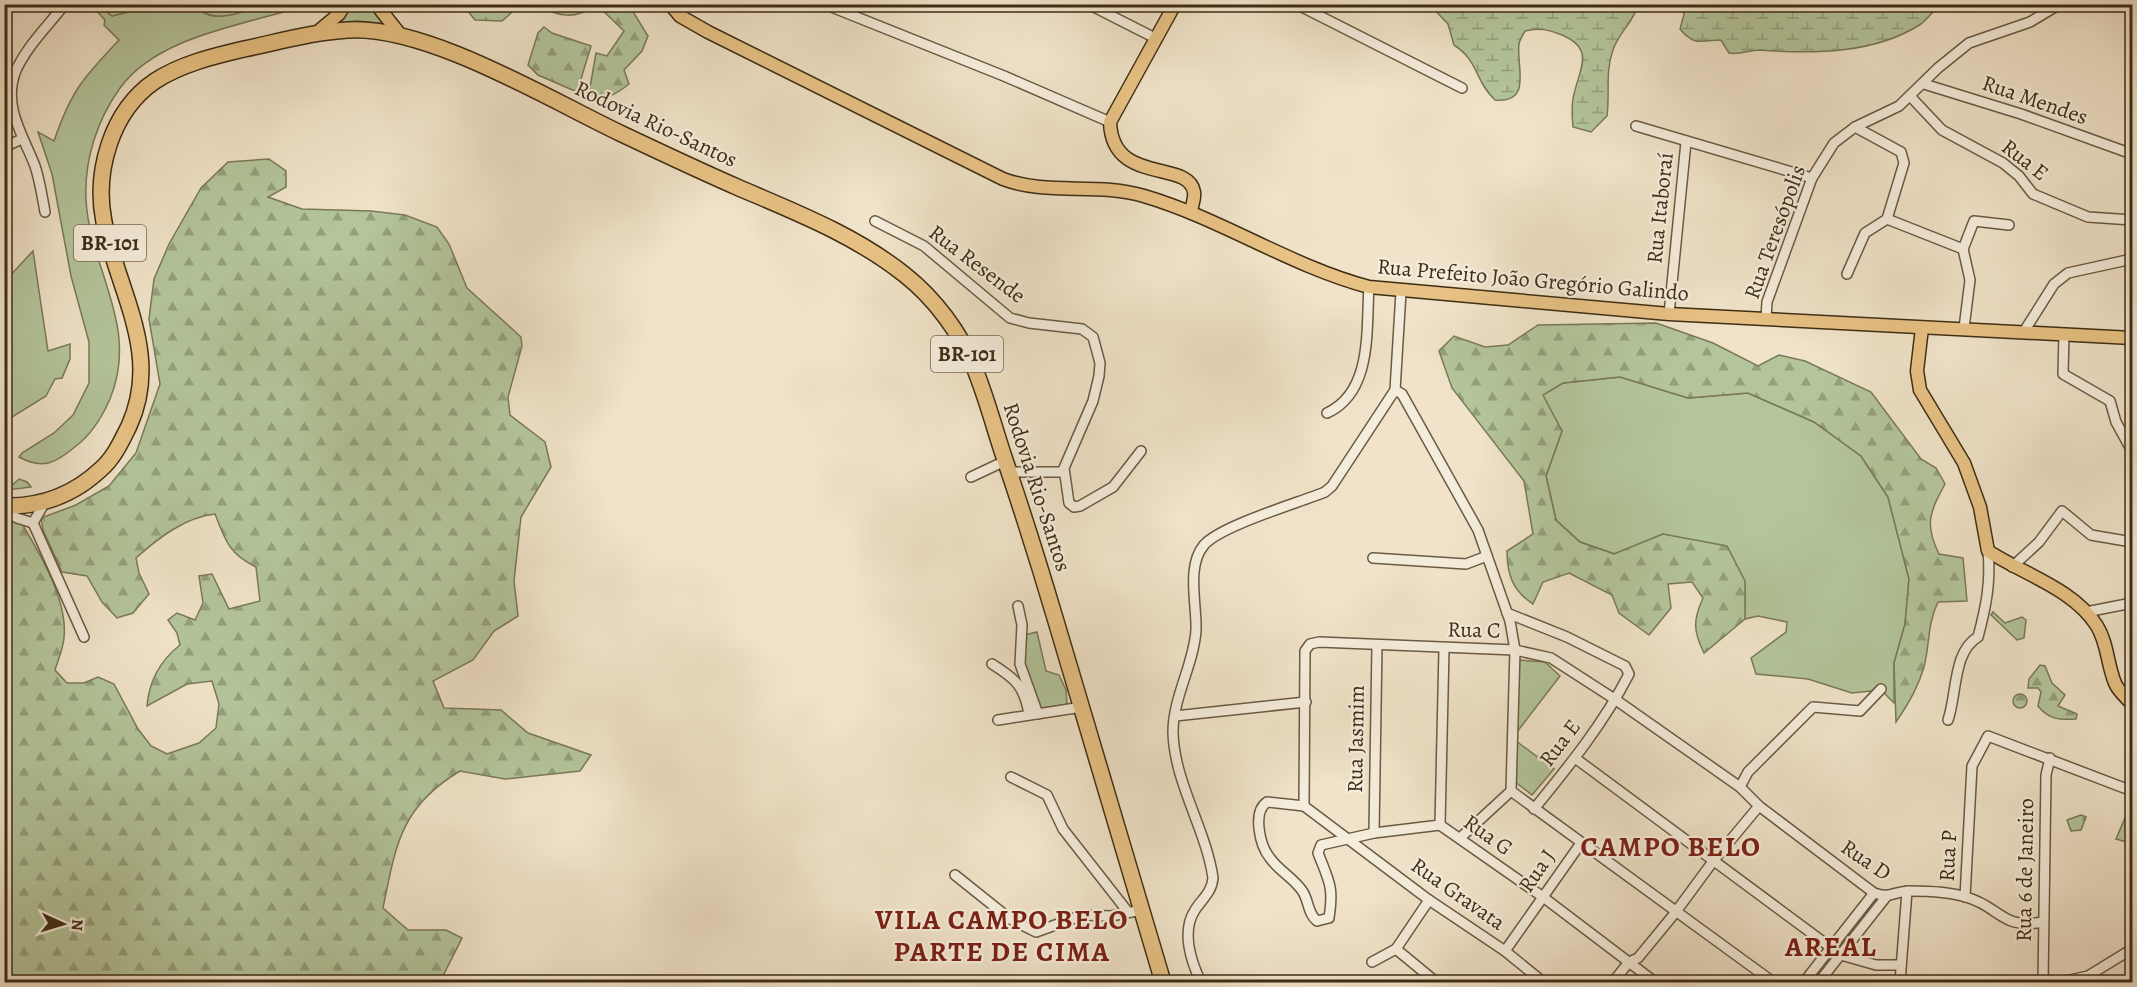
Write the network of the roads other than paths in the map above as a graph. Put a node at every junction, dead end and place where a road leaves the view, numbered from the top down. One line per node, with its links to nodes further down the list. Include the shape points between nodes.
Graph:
1 (345, 4): 10 (main road)
2 (376, 4): 11 (main road)
3 (670, 4): 24 (main road, Rua Prefeito João Gregório Galindo, via 680,16 708,32 1003,179 1038,188 1123,192)
4 (824, 4): 16 (street)
5 (1088, 4): 12 (street)
6 (1175, 4): 12 (main road)
7 (1296, 4): 14 (street)
8 (2060, 4): 13 (street, Rua Teresópolis, via 2030,22 1970,43)
9 (64, 5): 19 (street, via 25,54 16,72 11,103)
10 (315, 34): 11 (highway, Rodovia Rio-Santos / BR-101, via 358,30); 49 (highway, Rodovia Rio-Santos / BR-101, via 179,68 144,90 114,131 106,151 101,201 141,357 136,409 107,465 82,486)
11 (402, 37): 46 (highway, Rodovia Rio-Santos / BR-101, via 498,72 810,218 864,246 908,277 942,312 973,363)
12 (1157, 39): 16 (main road)
13 (1924, 84): 15 (street, Rua Teresópolis); 22 (street, Rua Mendes)
14 (1462, 88)
15 (1910, 96): 18 (street, Rua Teresópolis, via 1884,115); 27 (street, Rua E, via 1942,130 2003,163 2033,194 2088,217)
16 (1110, 123): 24 (main road, via 1114,148 1121,156 1178,177 1192,187)
17 (1636, 126): 20 (street, Rua Itaboraí)
18 (1855, 127): 23 (street, Rua Teresópolis, via 1834,143); 26 (street, via 1901,152 1905,163)
19 (22, 139): 21 (street); 25 (street, via 39,178)
20 (1686, 142): 23 (street, Rua Itaboraí); 35 (street, Rua Itaboraí)
21 (4, 147)
22 (2133, 154)
23 (1812, 178): 36 (street, Rua Teresópolis, via 1767,302)
24 (1191, 211): 33 (main road, Rua Prefeito João Gregório Galindo, via 1283,255)
25 (45, 212)
26 (1887, 219): 30 (street); 32 (street, via 1865,233)
27 (2133, 220)
28 (875, 221): 47 (street, Rua Resende, via 924,246 1010,318 1082,329 1093,337 1099,376)
29 (2009, 225): 30 (street, via 1974,221)
30 (1963, 249): 38 (street, via 1970,279)
31 (2133, 259): 39 (street, via 2068,273 2054,284)
32 (1847, 274)
33 (1369, 287): 34 (main road, Rua Prefeito João Gregório Galindo); 43 (street, via 1364,363 1359,381 1337,409)
34 (1401, 292): 35 (main road, Rua Prefeito João Gregório Galindo); 42 (street)
35 (1670, 314): 36 (main road, Rua Prefeito João Gregório Galindo)
36 (1766, 319): 37 (main road, Rua Prefeito João Gregório Galindo)
37 (1922, 328): 38 (main road, Rua Prefeito João Gregório Galindo); 53 (main road, via 1917,371 1920,390 1964,463 1980,507)
38 (1964, 328): 39 (main road, Rua Prefeito João Gregório Galindo)
39 (2023, 333): 40 (main road, Rua Prefeito João Gregório Galindo)
40 (2064, 334): 41 (main road, Rua Prefeito João Gregório Galindo); 45 (street, via 2063,374 2110,401 2116,422)
41 (2133, 338)
42 (1395, 390): 54 (street, via 1402,394 1478,530); 72 (street, via 1325,492 1233,526 1202,546 1195,564 1196,632)
43 (1327, 413)
44 (1141, 451): 47 (street, via 1113,487 1080,506 1070,503)
45 (2133, 451)
46 (1007, 466): 47 (street); 48 (street); 70 (highway, Rodovia Rio-Santos / BR-101)
47 (1064, 472)
48 (971, 477)
49 (45, 502): 50 (highway, Rodovia Rio-Santos / BR-101); 51 (street)
50 (4, 508): 51 (street)
51 (33, 523): 61 (street)
52 (2133, 542): 56 (street, via 2091,535 2062,511)
53 (1988, 551): 56 (main road); 74 (street, via 1991,578 1986,610 1978,637 1969,642 1960,664)
54 (1487, 556): 55 (street, via 1466,564); 60 (street)
55 (1373, 558)
56 (2012, 567): 59 (main road, via 2051,586)
57 (2133, 603): 59 (street)
58 (1018, 606): 71 (street, via 1022,625 1020,664)
59 (2086, 612): 69 (main road, via 2108,650 2115,682)
60 (1508, 614): 64 (street); 67 (street, Rua E, via 1568,637 1625,666 1629,674)
61 (84, 637)
62 (1377, 645): 63 (street, Rua C); 68 (street, Rua C, via 1310,644 1305,651); 85 (street, Rua Jasmim)
63 (1444, 649): 64 (street, Rua C); 84 (street, Rua G)
64 (1515, 650): 67 (street, Rua C, via 1551,658); 79 (street)
65 (992, 664): 71 (street, via 1023,690)
66 (1881, 689): 78 (street, via 1860,711 1813,707 1748,772)
67 (1616, 700): 75 (street, Rua E); 78 (street, Rua D)
68 (1306, 702): 72 (street); 81 (street)
69 (2133, 704)
70 (1082, 707): 71 (street); 97 (highway, Rodovia Rio-Santos / BR-101)
71 (1034, 714): 73 (street)
72 (1175, 716): 110 (street, via 1177,759 1213,878 1209,892 1193,912 1189,929 1189,949)
73 (998, 720)
74 (1947, 720)
75 (1575, 758): 83 (street, Rua E); 89 (street)
76 (2050, 758): 80 (street); 95 (street, Rua P, via 1988,736 1972,766); 99 (street, Rua 6 de Janeiro, via 2046,775)
77 (1011, 777): 97 (street, via 1047,795 1063,829)
78 (1740, 787): 82 (street, Rua D)
79 (1511, 791): 83 (street); 86 (street)
80 (2133, 791)
81 (1304, 806): 87 (street, Rua Gravata); 87 (street, via 1267,802 1258,817 1269,857 1304,893 1312,918 1317,921 1329,918 1332,899 1332,887 1318,853 1321,845)
82 (1759, 806): 89 (street); 92 (street, Rua D)
83 (1534, 809): 88 (street)
84 (1440, 825): 85 (street); 86 (street, Rua G)
85 (1374, 833): 87 (street)
86 (1460, 838): 93 (street, Rua G)
87 (1349, 840): 96 (street, Rua Gravata)
88 (1581, 843): 93 (street, Rua J); 98 (street)
89 (1714, 860): 98 (street); 100 (street)
90 (955, 875): 97 (street, via 1010,919 1036,932 1083,915 1111,916)
91 (1907, 891): 94 (street, Rua D); 95 (street, Rua D); 107 (street, Rua P)
92 (1874, 893): 94 (street, Rua D); 100 (street)
93 (1543, 897): 103 (street, Rua J); 106 (street, Rua G)
94 (1886, 897): 104 (street)
95 (1965, 897): 99 (street, Rua P, via 2022,926)
96 (1429, 900): 101 (street); 103 (street, Rua Gravata)
97 (1135, 911): 109 (highway, Rodovia Rio-Santos / BR-101)
98 (1675, 913): 106 (street, via 1638,958); 115 (street)
99 (2043, 922): 119 (street, Rua 6 de Janeiro)
100 (1831, 947): 104 (street); 116 (street)
101 (1396, 949): 105 (street); 111 (street)
102 (2133, 949): 108 (street)
103 (1505, 951): 112 (street, Rua Gravata)
104 (1841, 955): 107 (street, via 1876,965); 117 (street)
105 (1372, 962)
106 (1629, 962): 113 (street); 114 (street, Rua G)
107 (1901, 965): 118 (street, Rua P)
108 (2088, 979): 120 (street)
109 (1163, 982)
110 (1201, 982)
111 (1436, 982)
112 (1543, 982)
113 (1613, 982)
114 (1655, 982)
115 (1773, 982)
116 (1804, 982)
117 (1820, 982)
118 (1900, 982)
119 (2043, 982)
120 (2061, 982)

